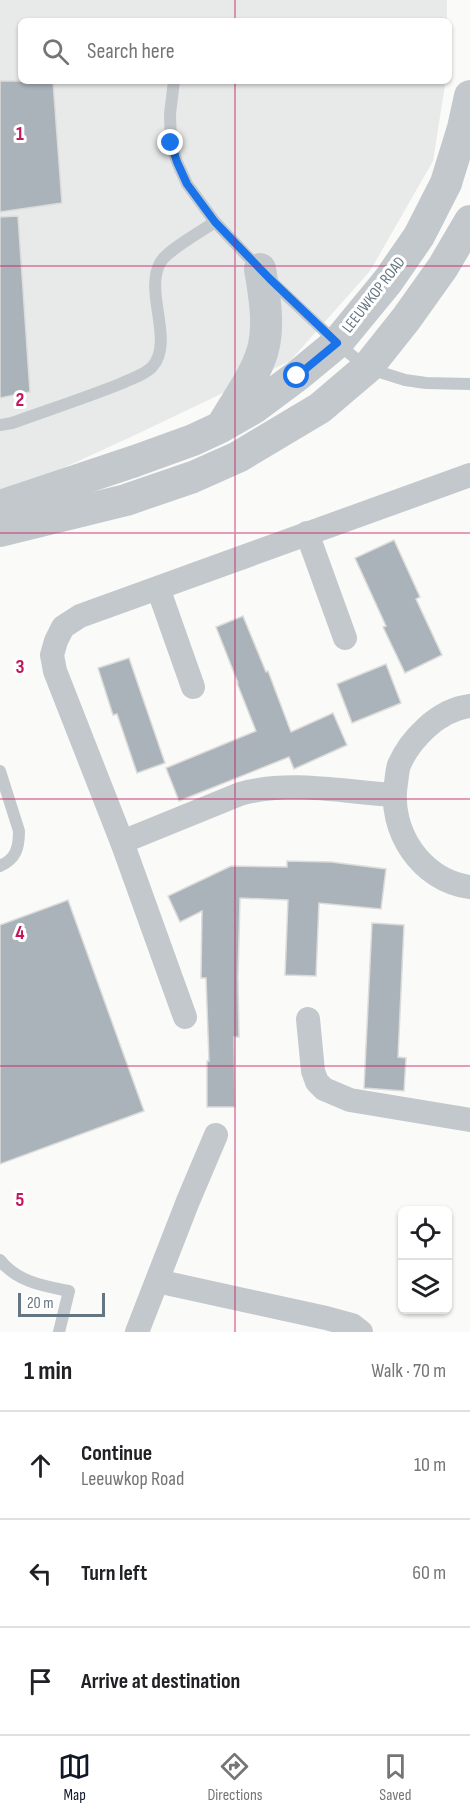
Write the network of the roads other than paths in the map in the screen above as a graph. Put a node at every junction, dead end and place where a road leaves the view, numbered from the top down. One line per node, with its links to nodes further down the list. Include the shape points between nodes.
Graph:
1 (174, 84): 4 (lane, via 171,143 187,184)
2 (470, 96): 6 (street, LEEUWKOP ROAD, via 446,183 419,236)
3 (470, 221): 7 (street, via 443,267)
4 (215, 222): 5 (lane); 9 (lane, via 160,264 155,293 161,343 153,367 110,388)
5 (260, 269): 6 (lane); 10 (street, via 264,293 261,357)
6 (337, 343): 7 (lane); 10 (street, LEEUWKOP ROAD, via 254,408)
7 (368, 368): 8 (lane, via 416,382); 13 (street, via 320,408 238,457 193,477 126,500)
8 (470, 384)
9 (0, 425)
10 (221, 428): 12 (street, LEEUWKOP ROAD)
11 (470, 475): 14 (street)
12 (0, 506)
13 (0, 531)
14 (307, 533): 15 (street); 16 (street)
15 (158, 588): 17 (street); 21 (street, via 80,616 63,627 52,656)
16 (345, 638)
17 (192, 687)
18 (470, 706): 20 (street, via 435,720 413,740 399,766)
19 (0, 771): 22 (lane, via 19,831 15,857)
20 (394, 795): 21 (street, via 260,788); 23 (street, via 396,820 420,862 440,877)
21 (122, 843): 24 (street)
22 (0, 866)
23 (470, 887)
24 (185, 1017)
25 (308, 1020): 26 (street, via 313,1071 316,1082 324,1089 350,1100)
26 (470, 1120)
27 (216, 1135): 29 (street)
28 (0, 1260): 30 (lane, via 16,1276 31,1283 69,1291)
29 (157, 1281): 31 (street); 32 (street, via 326,1318 352,1325)
30 (59, 1332)
31 (137, 1332)
32 (361, 1332)

